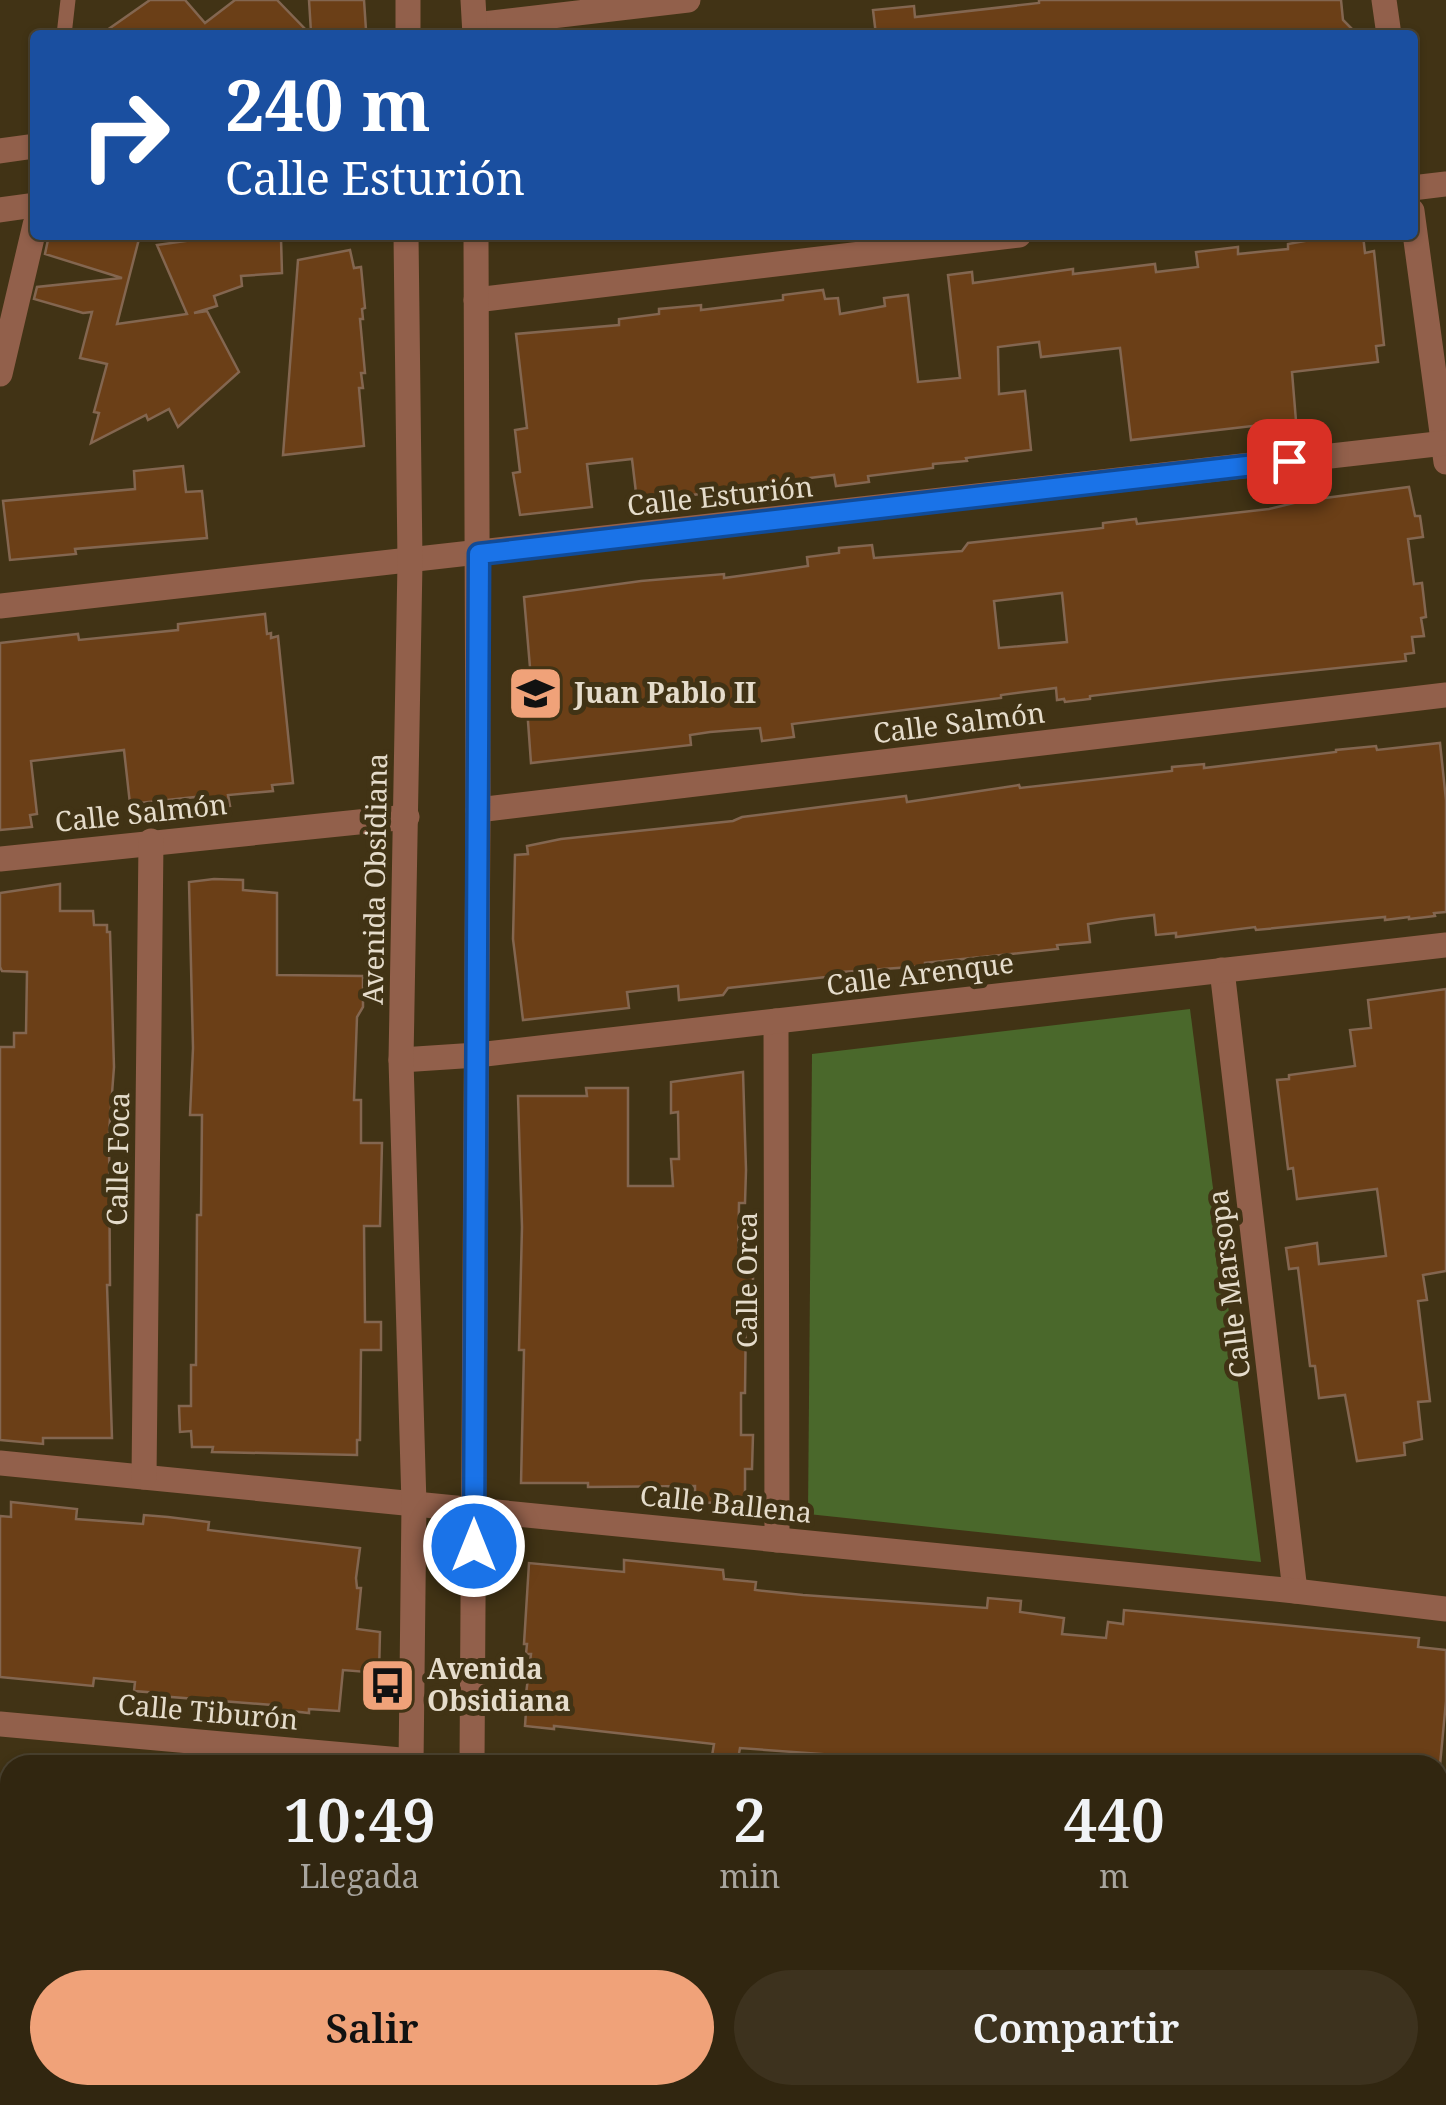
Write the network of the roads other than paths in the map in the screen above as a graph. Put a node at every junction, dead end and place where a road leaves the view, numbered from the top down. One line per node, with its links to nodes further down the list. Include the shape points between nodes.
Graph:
1 (68, 0): 6 (lane)
2 (408, 0): 7 (street)
3 (688, 0): 5 (street)
4 (1384, 0): 8 (street)
5 (474, 20)
6 (65, 30)
7 (408, 30)
8 (1388, 30)
9 (30, 147): 10 (street)
10 (0, 151)
11 (1446, 184): 12 (street)
12 (1418, 187)
13 (30, 206): 14 (street)
14 (0, 210)
15 (31, 240): 21 (street)
16 (406, 240): 24 (street, Avenida Obsidiana)
17 (476, 240): 20 (street)
18 (977, 240): 20 (street)
19 (1416, 240): 22 (street)
20 (476, 300): 23 (street)
21 (0, 374)
22 (1445, 450): 23 (street, Calle Esturión)
23 (479, 554): 24 (street, Calle Esturión); 27 (street)
24 (410, 562): 25 (street, Calle Esturión); 28 (street, Avenida Obsidiana)
25 (0, 606)
26 (1446, 695): 27 (street, Calle Salmón)
27 (478, 810): 34 (street)
28 (407, 817): 29 (street, Calle Salmón); 35 (street, Avenida Obsidiana)
29 (151, 842): 30 (street, Calle Salmón); 37 (street, Calle Foca)
30 (0, 859)
31 (1446, 944): 32 (street, Calle Arenque)
32 (1222, 970): 33 (street, Calle Arenque); 41 (street, Calle Marsopa)
33 (776, 1021): 34 (street, Calle Arenque); 40 (street, Calle Orca)
34 (477, 1054): 35 (street, Calle Arenque); 39 (street)
35 (401, 1060): 38 (street, Avenida Obsidiana)
36 (0, 1463): 37 (street, Calle Ballena)
37 (144, 1477): 38 (street, Calle Ballena)
38 (414, 1504): 39 (street, Calle Ballena); 45 (street, Avenida Obsidiana)
39 (474, 1510): 40 (street, Calle Ballena); 46 (street)
40 (777, 1540): 41 (street, Calle Ballena)
41 (1295, 1590): 42 (street, Calle Ballena)
42 (1446, 1609)
43 (0, 1724): 44 (street, Calle Tiburón)
44 (327, 1755)
45 (411, 1755)
46 (472, 1755)

